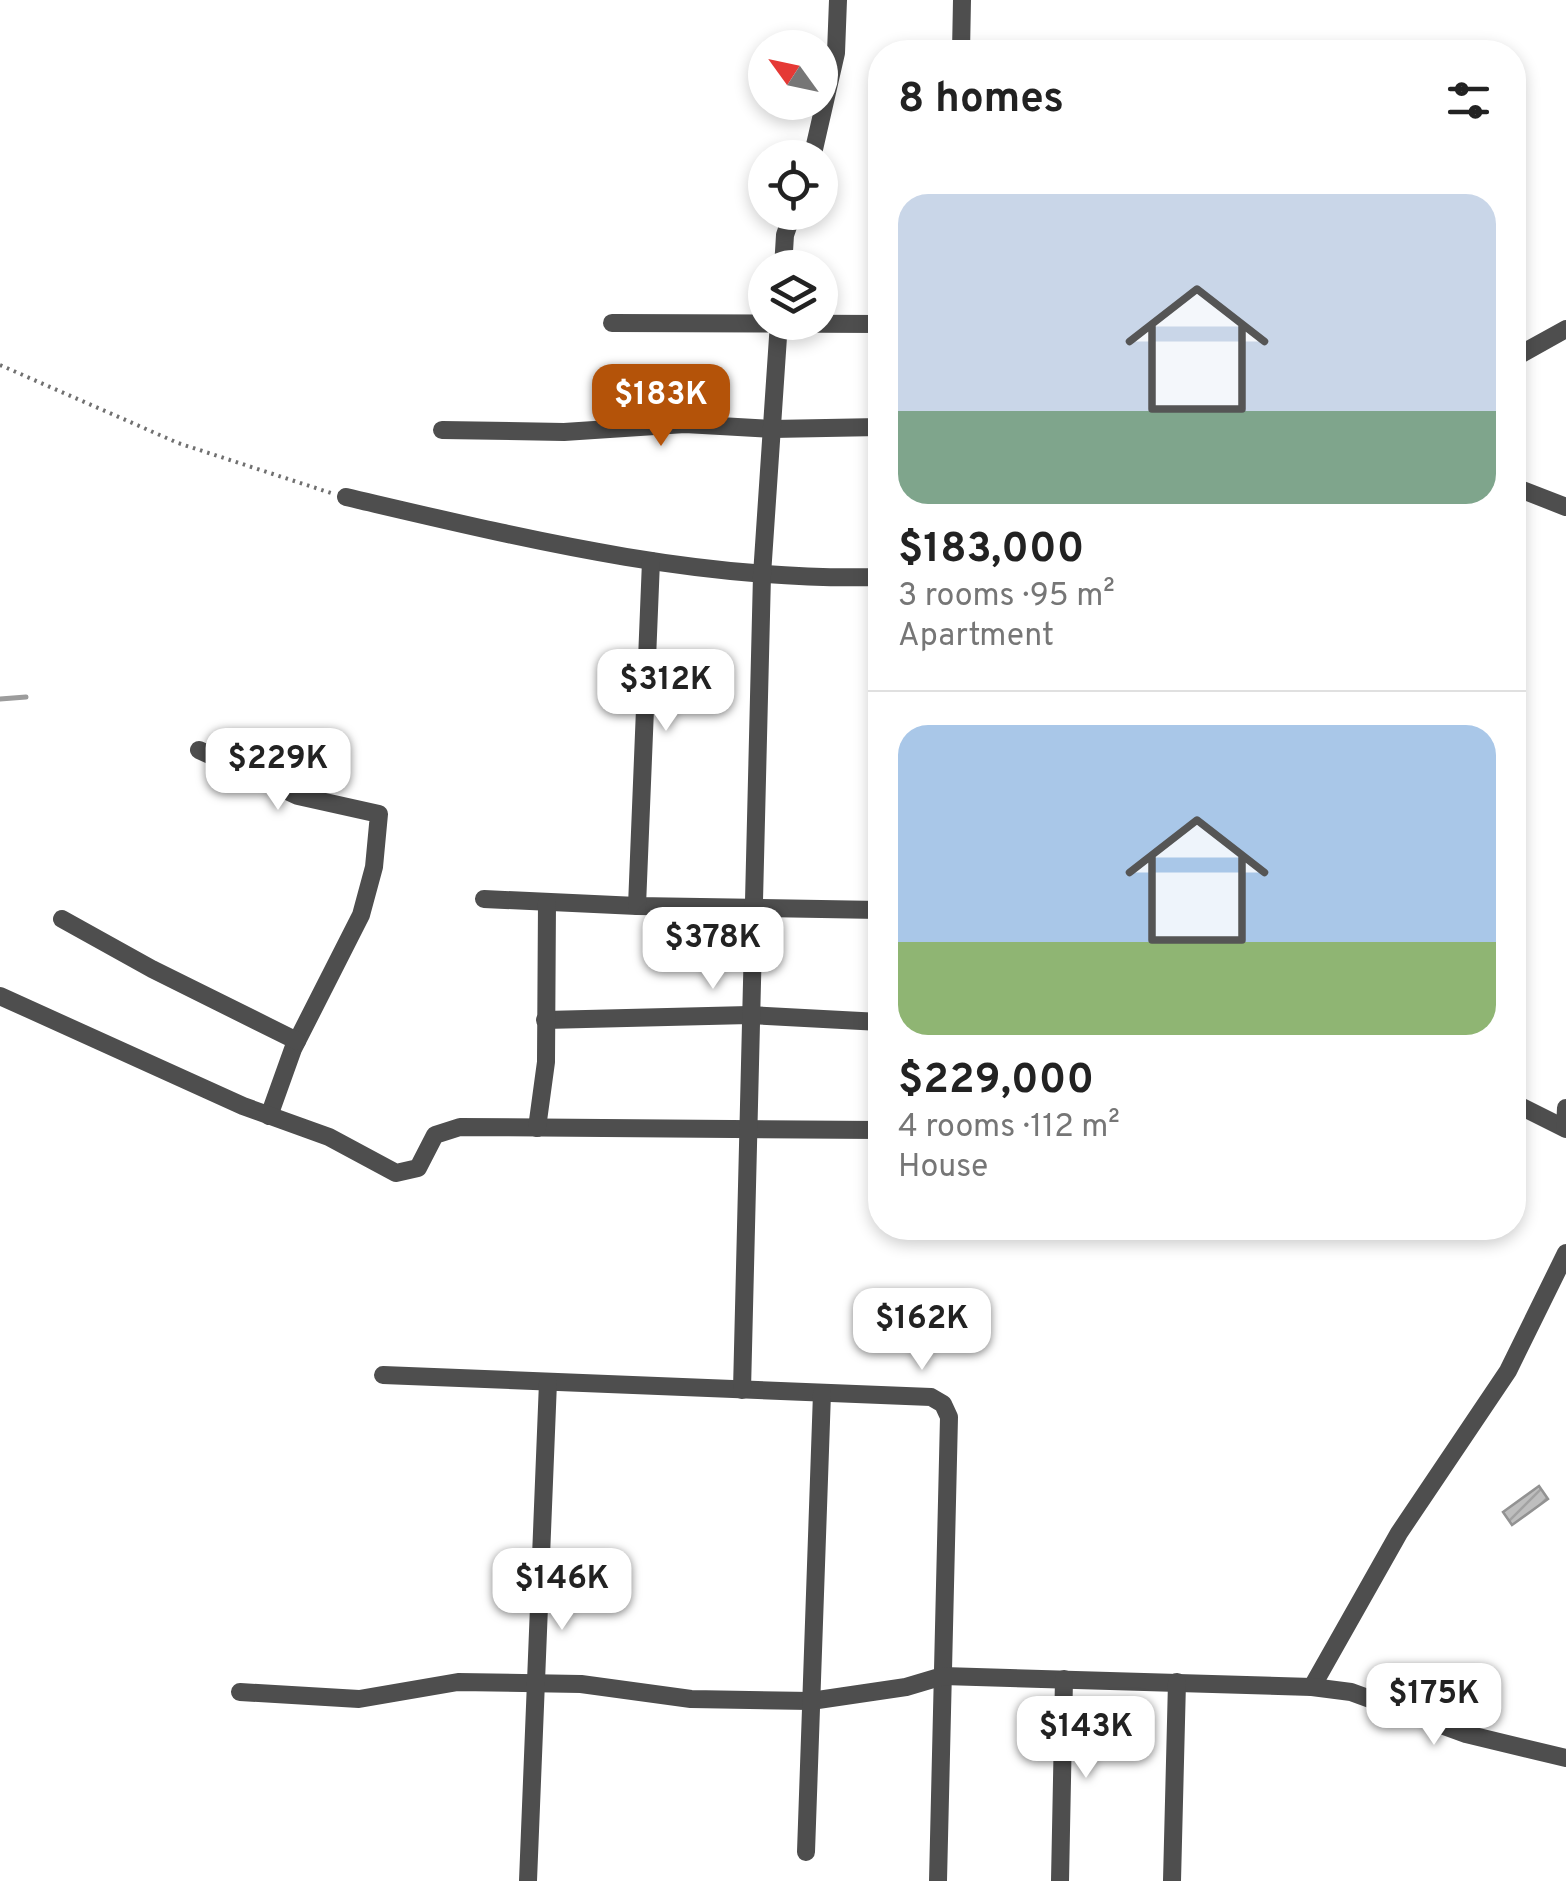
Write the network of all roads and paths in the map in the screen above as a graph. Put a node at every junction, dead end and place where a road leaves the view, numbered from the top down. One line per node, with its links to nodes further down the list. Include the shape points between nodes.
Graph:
1 (838, 0): 4 (street, via 836,54)
2 (962, 0): 3 (street)
3 (961, 40)
4 (816, 140)
5 (612, 323): 6 (street)
6 (748, 324)
7 (838, 324): 8 (street)
8 (868, 324)
9 (1566, 329): 11 (street)
10 (778, 340): 15 (street)
11 (1526, 351)
12 (0, 366): 17 (path, via 178,443)
13 (868, 427): 15 (street)
14 (442, 430): 15 (street, via 564,432 685,424)
15 (772, 430): 20 (street)
16 (1526, 492): 18 (street)
17 (346, 498): 19 (street)
18 (1566, 508)
19 (651, 561): 20 (street); 25 (street)
20 (762, 575): 21 (street); 26 (street)
21 (868, 577)
22 (199, 750): 33 (street, via 298,796 379,814 361,916)
23 (484, 898): 24 (street)
24 (547, 902): 25 (street); 31 (street)
25 (637, 906): 26 (street)
26 (754, 907): 27 (street); 30 (street)
27 (868, 910)
28 (62, 919): 33 (street)
29 (0, 996): 36 (street)
30 (749, 1015): 31 (street); 32 (street); 38 (street)
31 (545, 1020): 37 (street)
32 (868, 1021)
33 (297, 1041): 36 (street)
34 (1566, 1108): 39 (street)
35 (1526, 1109): 39 (street)
36 (269, 1116): 37 (street, via 329,1137 396,1173 418,1168 435,1135 460,1126)
37 (536, 1128): 38 (street)
38 (747, 1128): 40 (street); 44 (street)
39 (1565, 1128)
40 (868, 1130)
41 (1566, 1252): 50 (street, via 1508,1371 1399,1532)
42 (382, 1376): 43 (street)
43 (548, 1382): 44 (street); 49 (street)
44 (742, 1390): 45 (street)
45 (822, 1393): 46 (street, via 931,1397 947,1410); 52 (street)
46 (942, 1676): 47 (street); 52 (street); 56 (street)
47 (1064, 1679): 48 (street); 57 (street)
48 (1177, 1682): 50 (street); 58 (street)
49 (536, 1683): 51 (street, via 458,1682 359,1699); 52 (street, via 691,1700); 55 (street)
50 (1312, 1687): 53 (street, via 1351,1692 1466,1734)
51 (240, 1692)
52 (812, 1701): 54 (street)
53 (1566, 1758)
54 (806, 1852)
55 (528, 1881)
56 (938, 1881)
57 (1060, 1881)
58 (1172, 1881)

